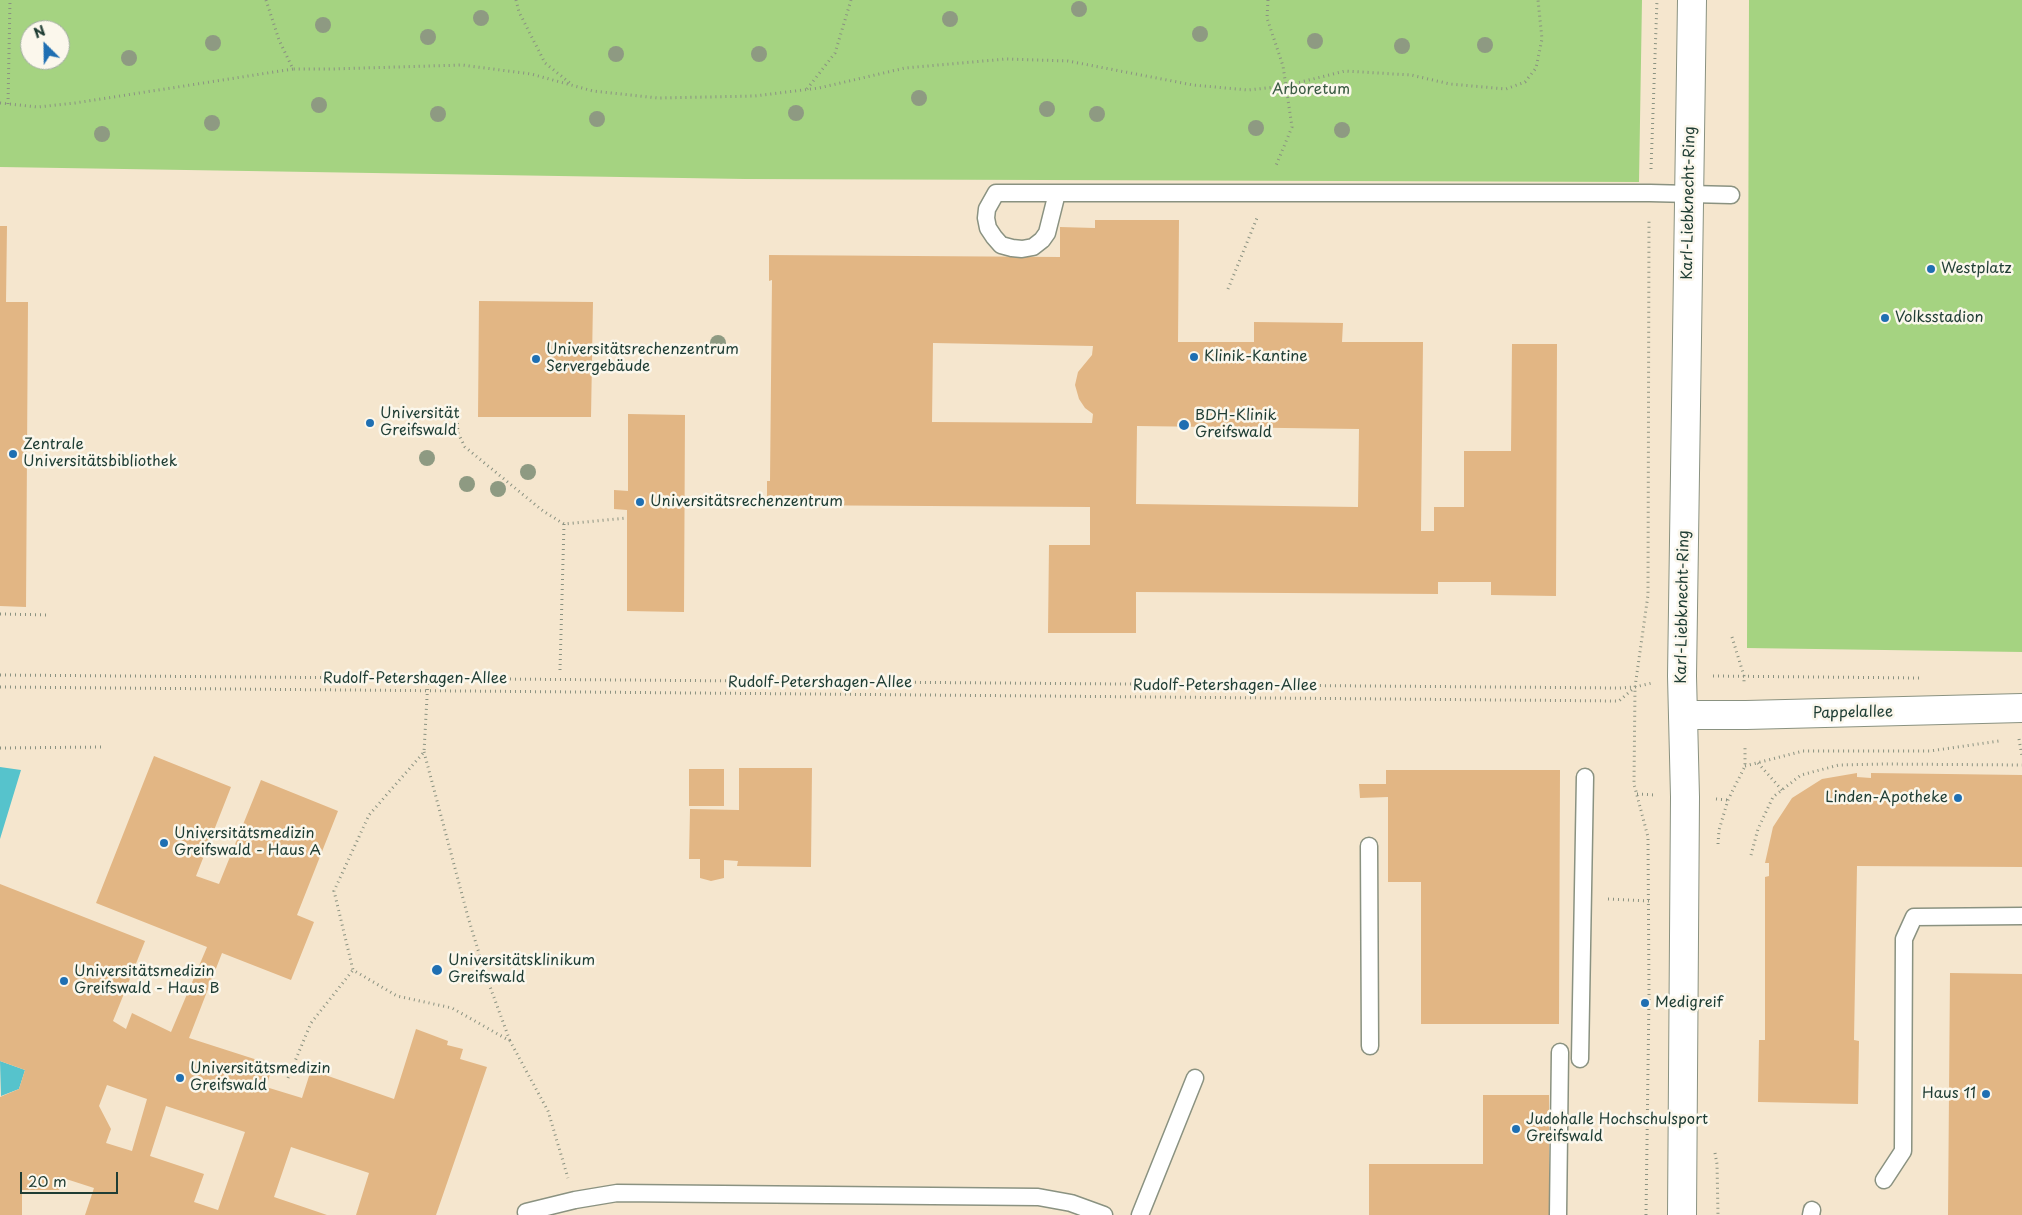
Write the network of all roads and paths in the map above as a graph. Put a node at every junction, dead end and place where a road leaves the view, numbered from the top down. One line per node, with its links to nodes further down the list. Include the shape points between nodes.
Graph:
1 (10, 0): 14 (path)
2 (266, 0): 9 (path, via 279,40)
3 (516, 0): 10 (path, via 545,63)
4 (851, 0): 12 (path, via 835,53)
5 (1268, 0): 11 (path, via 1267,18 1284,66)
6 (1538, 0): 11 (path, via 1542,39 1536,68 1525,82 1506,89 1450,84 1411,75 1345,71)
7 (1657, 0): 17 (path)
8 (1692, 0): 18 (street, Karl-Liebknecht-Ring)
9 (294, 69): 10 (path, via 462,65 531,74); 14 (path, via 75,104 38,107)
10 (573, 85): 12 (path, via 593,91 658,98 755,96)
11 (1285, 86): 12 (path, via 1248,90 1193,84 1068,61 1006,59 905,68); 16 (path, via 1292,127)
12 (806, 90)
13 (0, 103): 14 (path)
14 (8, 104)
15 (1057, 193): 15 (lane, via 1047,233 1033,246 1012,248 1002,244 988,228 987,209 996,193); 16 (lane)
16 (1268, 193): 17 (lane); 20 (path)
17 (1650, 193): 18 (lane); 34 (path, via 1648,595)
18 (1689, 193): 19 (lane); 29 (street, Karl-Liebknecht-Ring)
19 (1731, 195)
20 (1228, 289)
21 (457, 418): 23 (path, via 458,433 465,447)
22 (627, 518): 23 (path)
23 (564, 524): 27 (path)
24 (0, 614): 25 (path)
25 (50, 615)
26 (1732, 636): 30 (path)
27 (560, 670)
28 (0, 675): 31 (path)
29 (1682, 676): 30 (path); 34 (path); 37 (street, Karl-Liebknecht-Ring)
30 (1744, 676): 32 (path); 38 (path)
31 (428, 678): 34 (path); 35 (path)
32 (1924, 678)
33 (0, 687): 35 (path, Rudolf-Petershagen-Allee)
34 (1635, 687): 35 (path, Rudolf-Petershagen-Allee, via 1619,701); 51 (path, via 1634,784)
35 (427, 691): 44 (path)
36 (2022, 708): 38 (street, Pappelallee)
37 (1683, 715): 38 (street, Pappelallee); 74 (street, Karl-Liebknecht-Ring)
38 (1746, 715): 48 (path)
39 (2021, 739): 40 (path); 45 (path)
40 (2010, 740)
41 (2001, 741): 46 (path, via 1930,751 1803,751)
42 (104, 747): 43 (path)
43 (0, 748)
44 (424, 752): 59 (path, via 369,815 334,891); 60 (path, via 477,945)
45 (2022, 756)
46 (1758, 763): 48 (path); 50 (path)
47 (2022, 765): 50 (path, via 1839,765 1800,775)
48 (1745, 766): 54 (path, via 1728,800)
49 (1585, 777): 56 (lane)
50 (1782, 790): 55 (path, via 1773,797 1758,829)
51 (1637, 794): 52 (path); 57 (path, via 1648,837)
52 (1664, 796)
53 (1368, 846): 61 (lane)
54 (1717, 850)
55 (1752, 855)
56 (1583, 899): 57 (path); 63 (lane)
57 (1649, 901): 73 (path)
58 (2022, 916): 67 (lane, via 1914,917 1904,939 1903,1151)
59 (353, 970): 60 (path, via 397,996 452,1008); 64 (path, via 311,1023)
60 (510, 1041): 68 (path, via 548,1110)
61 (1370, 1046)
62 (1560, 1052): 72 (lane)
63 (1580, 1059)
64 (288, 1078)
65 (1195, 1078): 71 (lane)
66 (1713, 1145): 75 (path, via 1717,1164)
67 (1884, 1180)
68 (575, 1200): 69 (lane); 70 (lane, via 617,1193 1038,1197 1071,1203)
69 (526, 1212)
70 (1104, 1215)
71 (1140, 1215)
72 (1558, 1215)
73 (1646, 1215)
74 (1682, 1215)
75 (1718, 1215)

